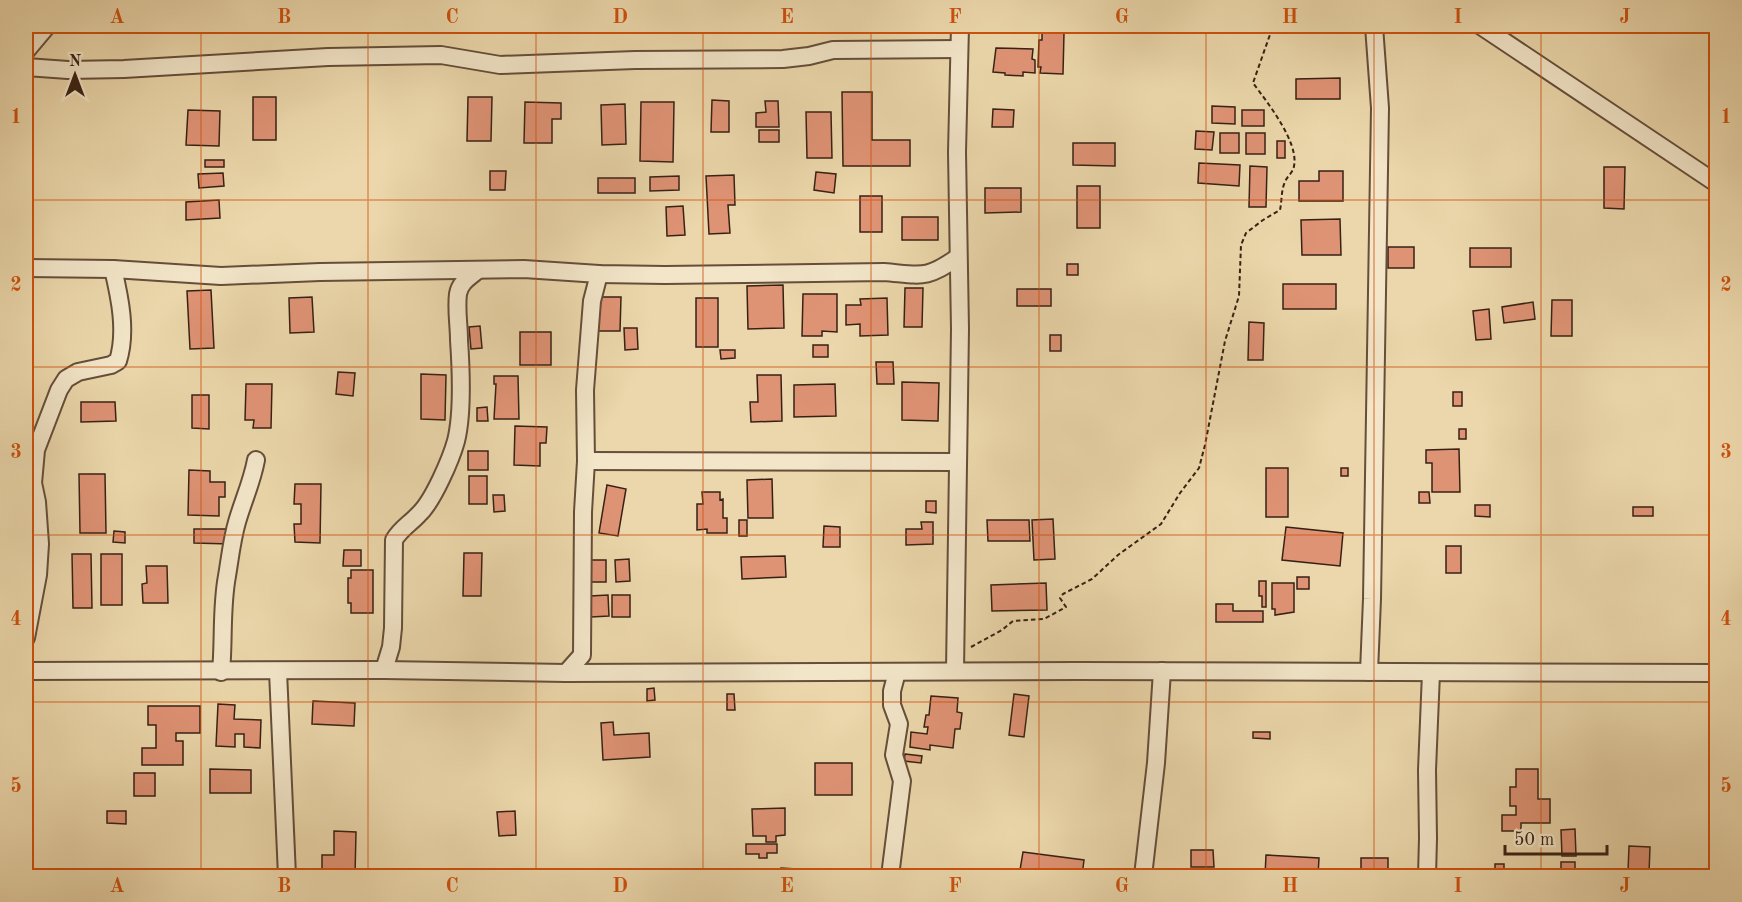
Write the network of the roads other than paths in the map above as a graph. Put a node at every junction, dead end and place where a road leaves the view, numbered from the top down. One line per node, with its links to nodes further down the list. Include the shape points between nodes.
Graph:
1 (47, 26): 6 (street)
2 (960, 26): 5 (street)
3 (1374, 26): 25 (street, via 1380,108)
4 (1481, 26): 8 (street)
5 (959, 49): 7 (street, via 833,50 783,59 500,65 441,55 124,69); 9 (street)
6 (26, 51)
7 (26, 67)
8 (1716, 183)
9 (958, 256): 13 (street, via 923,275); 16 (street)
10 (26, 268): 11 (street)
11 (113, 269): 12 (street, via 221,276); 17 (street, via 122,315 118,361 66,379 36,450 33,483 39,534 38,575)
12 (478, 270): 13 (street); 19 (street, via 458,293 456,442 429,500 394,540 393,628)
13 (599, 274): 15 (street, via 592,302 585,390)
14 (256, 460): 23 (street, via 237,522 226,578)
15 (586, 461): 16 (street); 26 (street, via 582,655)
16 (957, 462): 18 (street)
17 (26, 638)
18 (956, 664): 22 (street); 24 (street)
19 (384, 670): 21 (street); 26 (street)
20 (26, 671): 23 (street)
21 (278, 671): 23 (street); 29 (street)
22 (1162, 671): 25 (street); 31 (street)
23 (221, 672)
24 (897, 672): 26 (street); 30 (street, via 892,691 899,724 894,755 902,781)
25 (1368, 672): 27 (street)
26 (566, 673)
27 (1431, 673): 28 (street); 32 (street)
28 (1716, 673)
29 (287, 876)
30 (890, 876)
31 (1143, 876)
32 (1426, 876)

